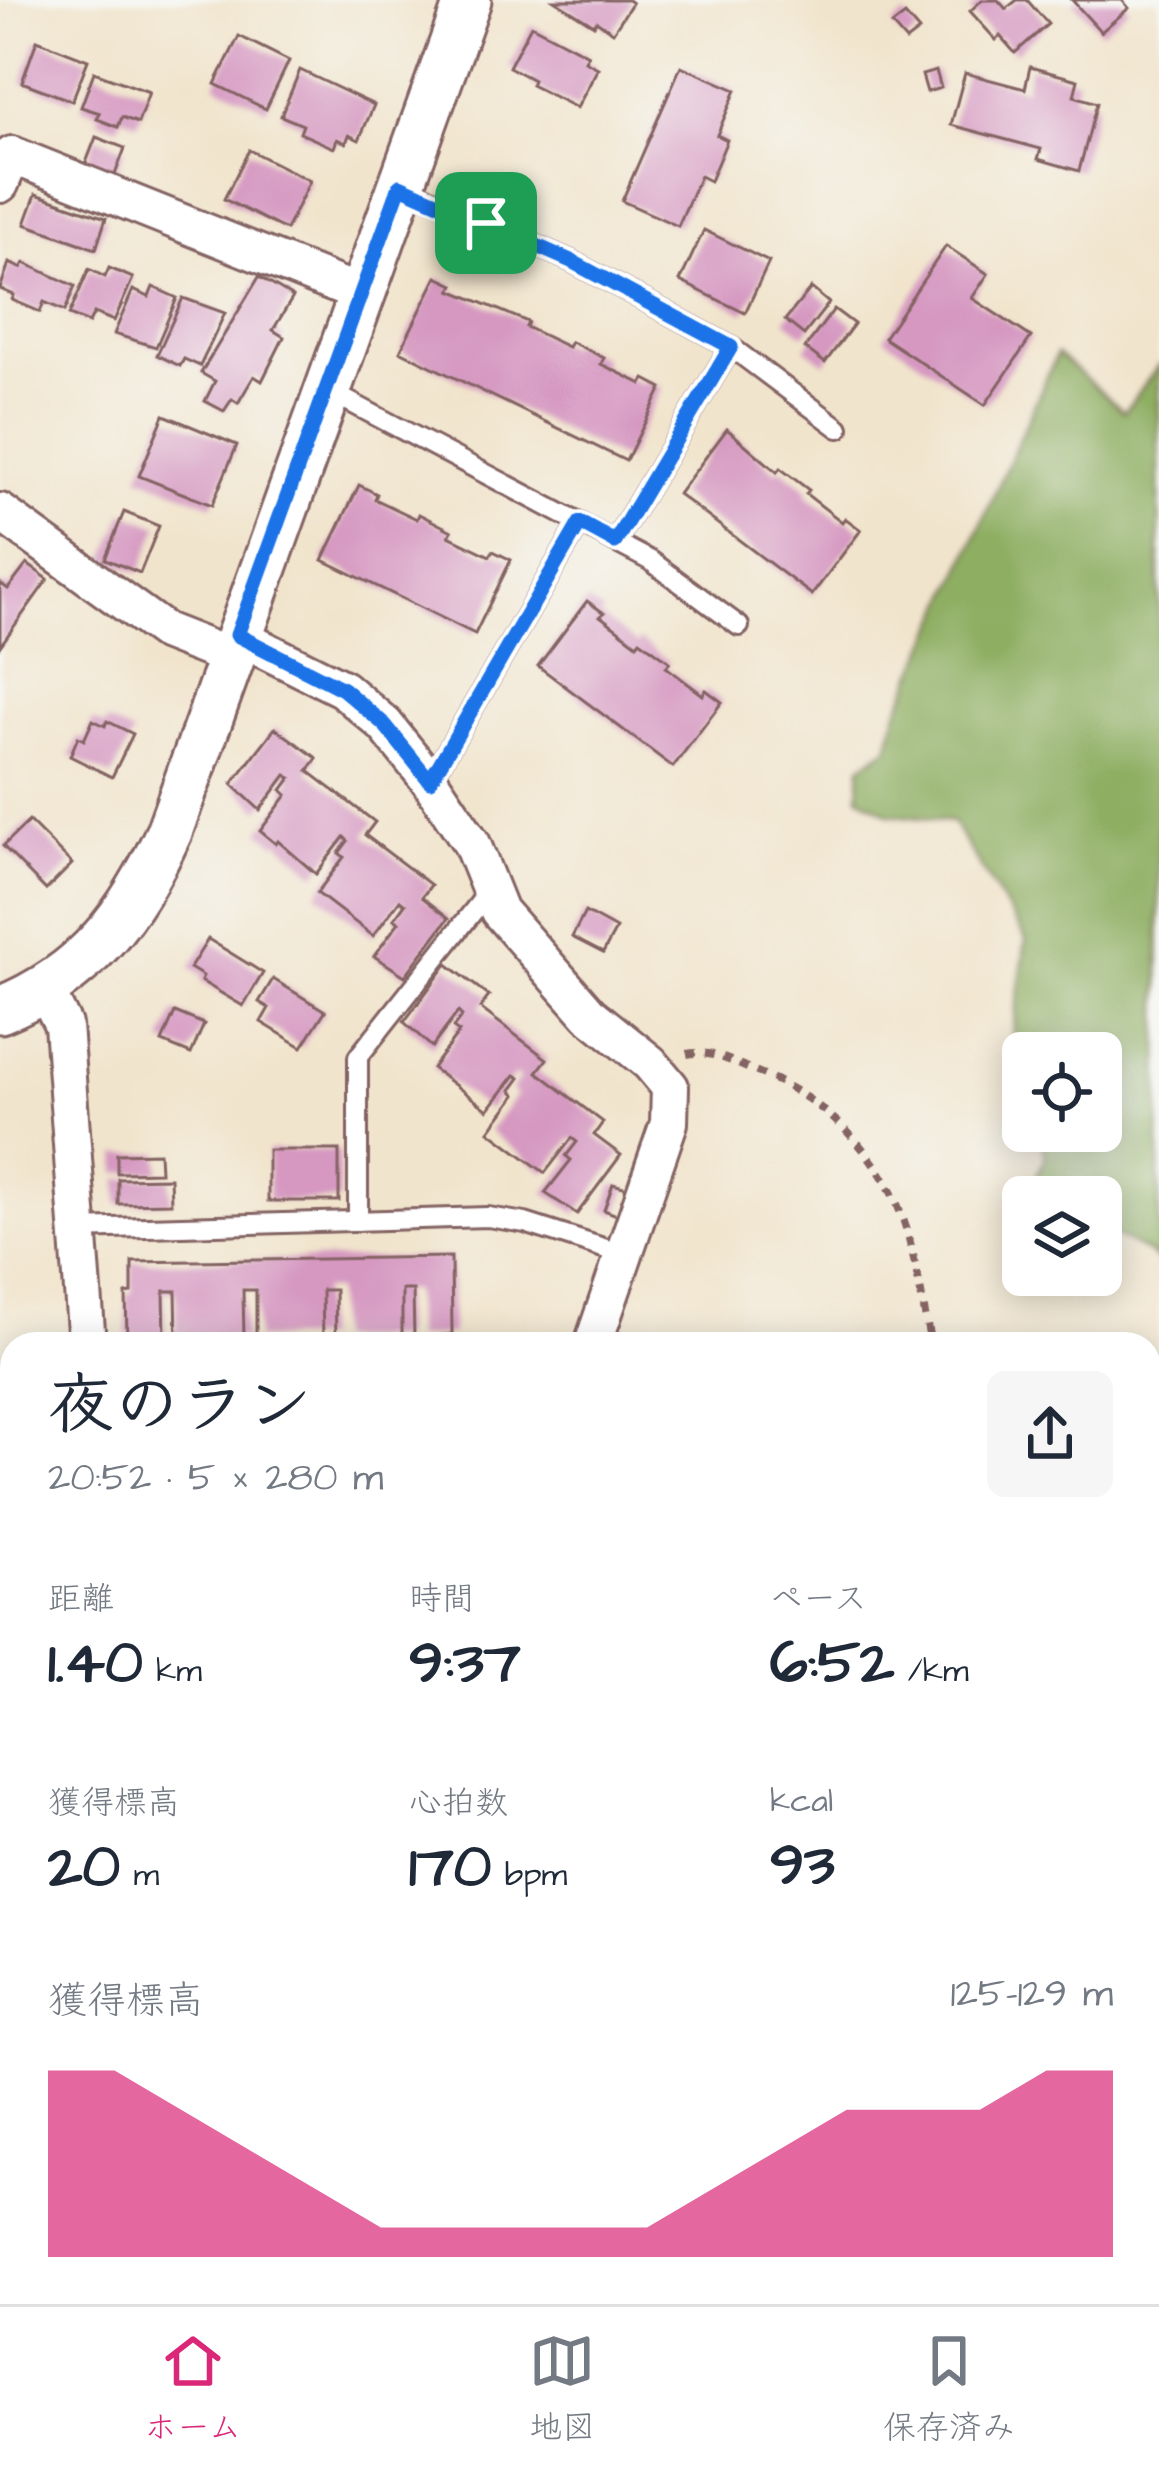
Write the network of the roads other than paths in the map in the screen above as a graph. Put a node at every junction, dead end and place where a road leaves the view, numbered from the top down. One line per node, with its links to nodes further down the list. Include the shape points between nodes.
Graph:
1 (468, 0): 3 (street)
2 (0, 184): 4 (street, via 12,155)
3 (400, 186): 4 (street); 5 (lane, via 571,261)
4 (360, 294): 6 (street)
5 (731, 347): 7 (lane); 10 (lane)
6 (326, 389): 9 (lane); 12 (street)
7 (839, 428)
8 (0, 512): 12 (street, via 164,632)
9 (580, 523): 10 (lane); 13 (lane)
10 (615, 542): 11 (lane)
11 (739, 626)
12 (233, 646): 13 (street, via 343,689); 15 (street, via 150,873 124,918)
13 (430, 781): 14 (street, via 472,844)
14 (490, 890): 17 (lane, via 358,1057); 19 (street, via 499,911 589,1014 670,1087 668,1123)
15 (45, 989): 16 (street); 18 (street, via 63,1025)
16 (0, 1010)
17 (358, 1221): 18 (lane); 19 (lane, via 488,1217)
18 (76, 1228): 20 (street)
19 (622, 1254): 21 (street)
20 (86, 1332)
21 (597, 1332)

